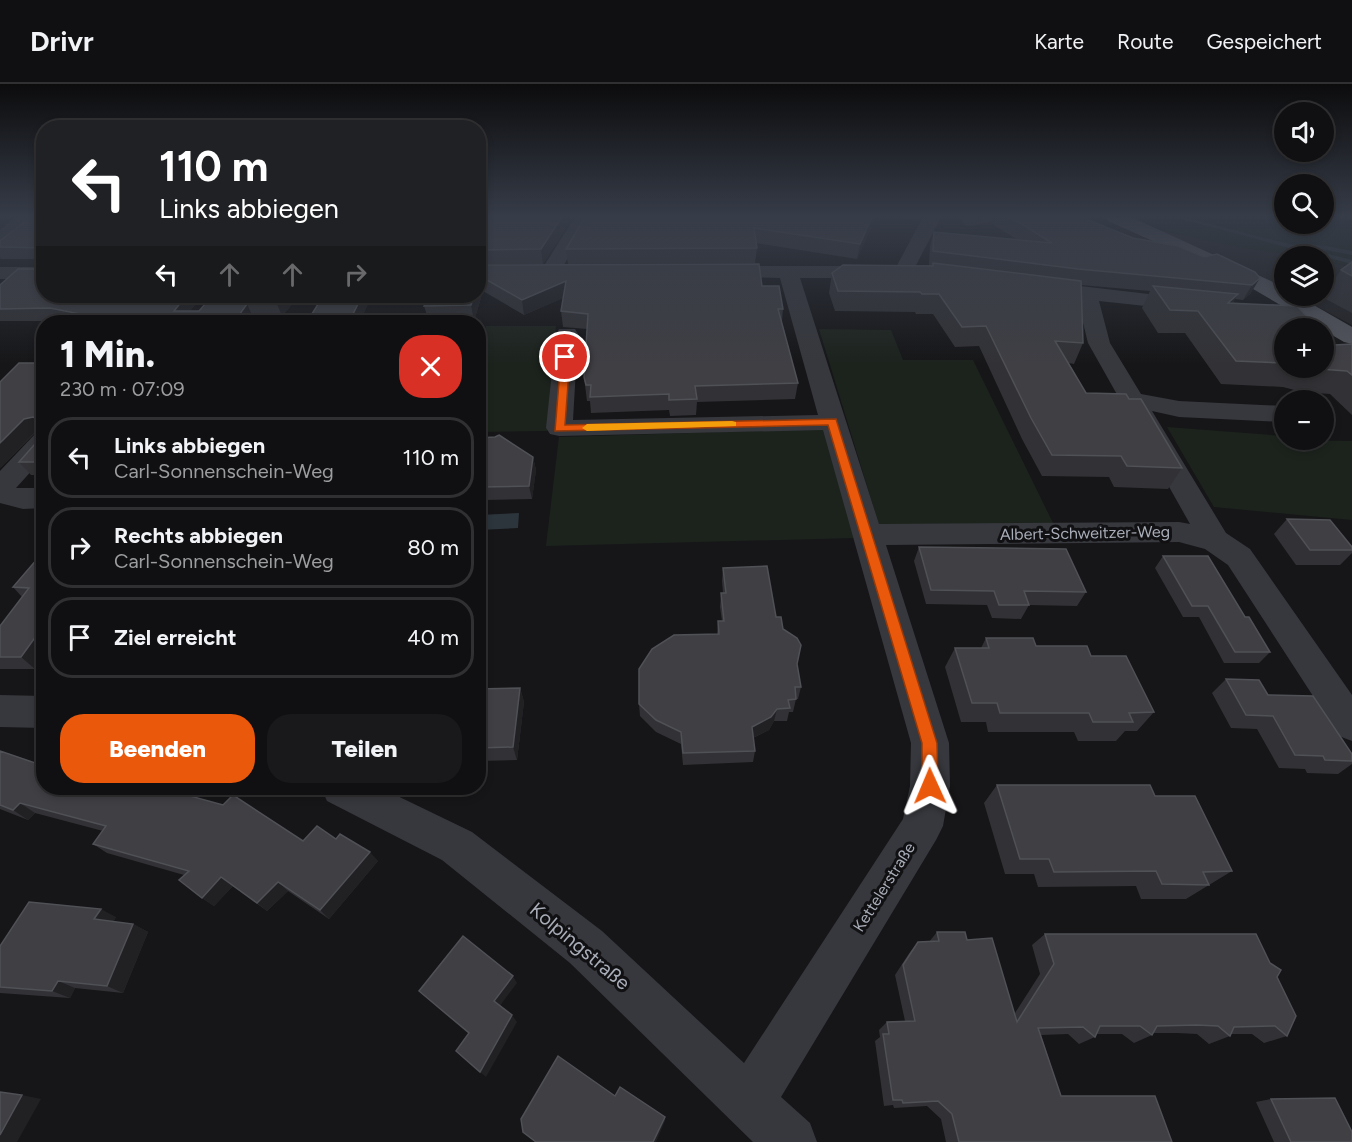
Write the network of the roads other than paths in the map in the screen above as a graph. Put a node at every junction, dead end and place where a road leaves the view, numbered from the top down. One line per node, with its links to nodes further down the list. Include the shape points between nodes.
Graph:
1 (553, 266): 6 (street)
2 (905, 266): 4 (street)
3 (1227, 266): 17 (main road)
4 (903, 271): 9 (street); 12 (street)
5 (526, 272): 6 (street)
6 (550, 272): 7 (street)
7 (574, 272)
8 (693, 272): 9 (street)
9 (788, 272): 22 (street, Kettelerstraße)
10 (0, 273): 11 (street)
11 (36, 273)
12 (926, 273)
13 (1017, 284): 14 (street)
14 (1087, 294): 15 (street); 20 (street, via 1099,344)
15 (1216, 307)
16 (1274, 312): 17 (street)
17 (1319, 316): 19 (main road)
18 (567, 334): 22 (street, via 559,428)
19 (1352, 337)
20 (1132, 400): 21 (street, via 1179,409); 27 (street)
21 (1274, 414)
22 (832, 422): 26 (street, Kettelerstraße)
23 (36, 457): 24 (street)
24 (17, 495): 25 (street)
25 (0, 515)
26 (866, 535): 27 (street, Albert-Schweitzer-Weg, via 1179,532); 32 (street, Kettelerstraße, via 930,743 930,786 922,826)
27 (1215, 541): 30 (street, Albert-Schweitzer-Weg, via 1239,557)
28 (0, 711): 29 (street)
29 (36, 712)
30 (1352, 725)
31 (355, 795): 32 (street, Kolpingstraße, via 457,846 586,947)
32 (749, 1101): 33 (street, Kolpingstraße)
33 (791, 1142)

